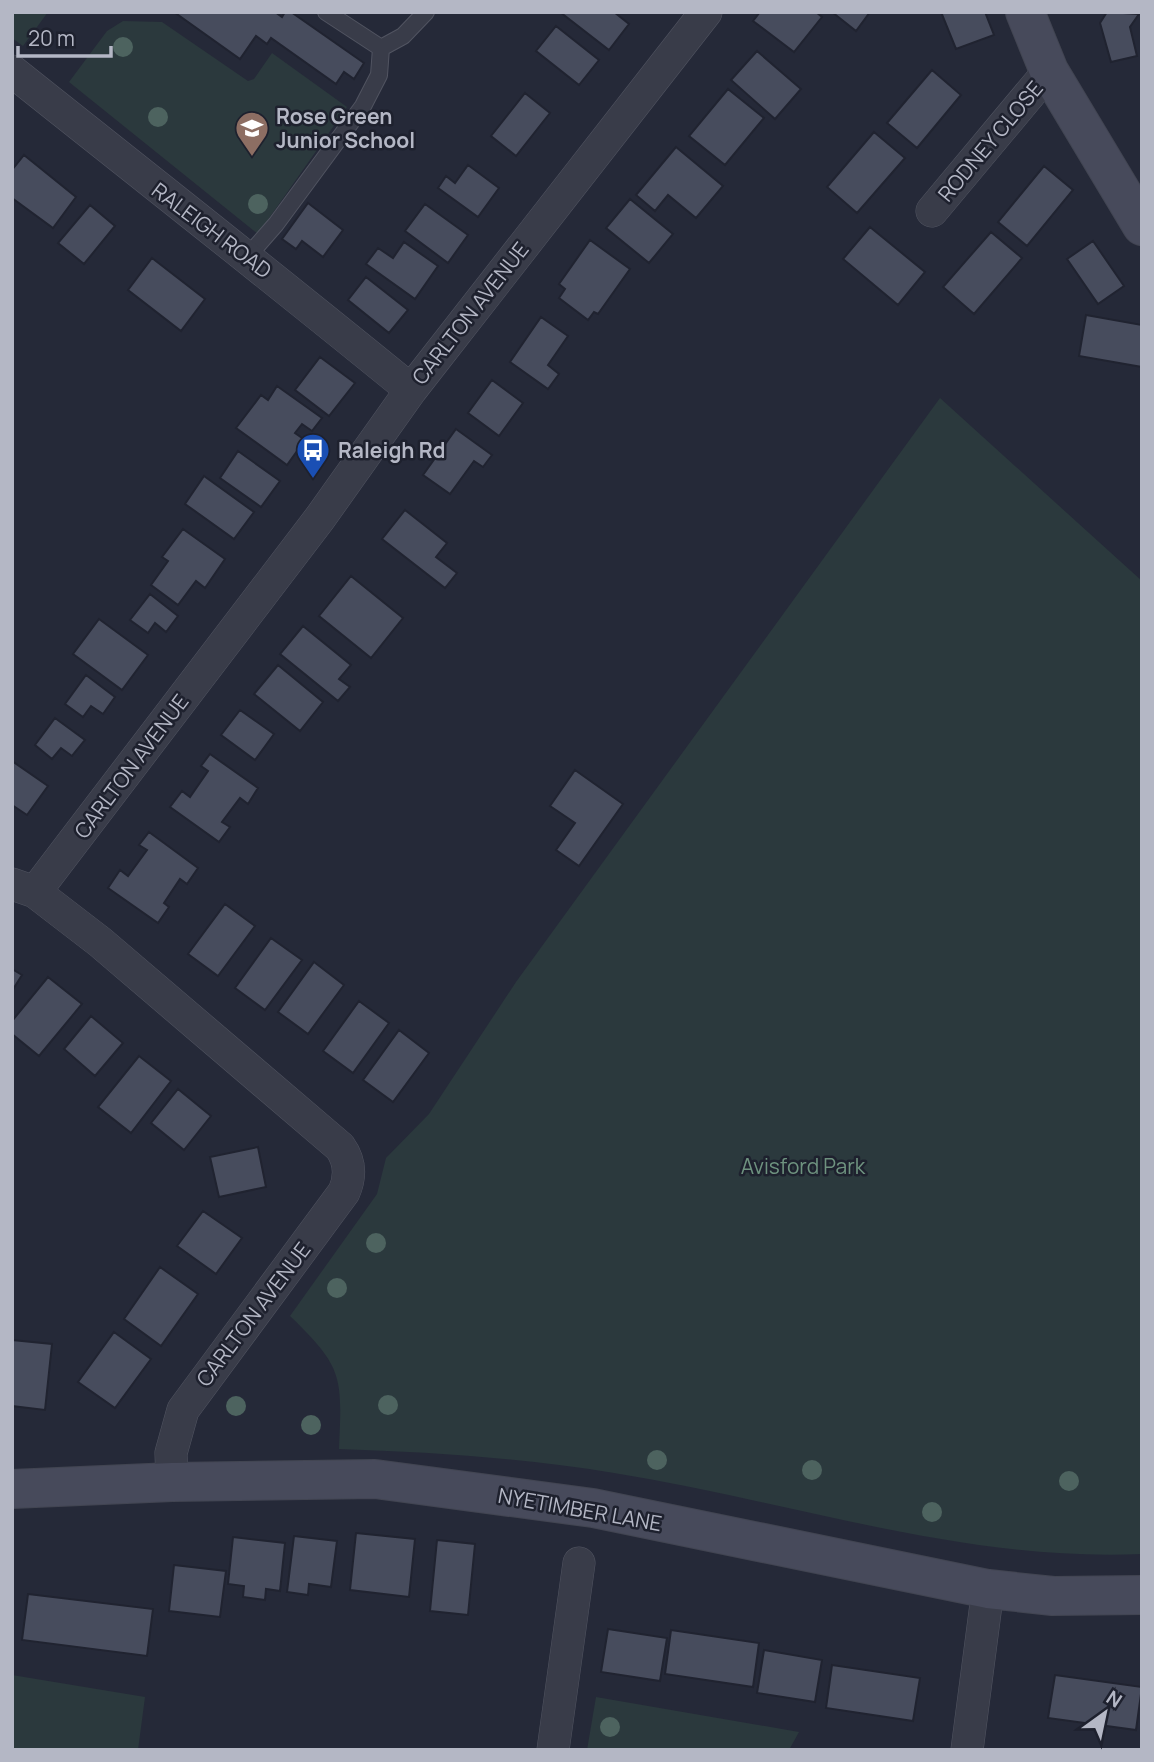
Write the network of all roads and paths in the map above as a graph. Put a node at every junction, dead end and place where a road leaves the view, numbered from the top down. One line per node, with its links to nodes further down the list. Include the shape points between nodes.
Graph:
1 (326, 12): 5 (lane)
2 (426, 12): 5 (lane, via 403,36)
3 (706, 12): 11 (street, CARLTON AVENUE)
4 (1025, 12): 7 (street)
5 (381, 48): 10 (lane, via 379,75 363,106)
6 (12, 71): 10 (street, RALEIGH ROAD)
7 (1049, 71): 8 (street, RODNEY CLOSE); 9 (street)
8 (932, 211)
9 (1142, 226)
10 (248, 256): 11 (street, RALEIGH ROAD)
11 (411, 390): 12 (street, CARLTON AVENUE, via 320,518)
12 (24, 888): 13 (street, CARLTON AVENUE, via 100,942 340,1147 348,1163 344,1192 183,1410 171,1453)
13 (172, 1482): 14 (street, NYETIMBER LANE); 16 (street, NYETIMBER LANE, via 374,1479 478,1490 593,1508)
14 (12, 1489)
15 (579, 1563): 18 (street)
16 (988, 1590): 17 (street, NYETIMBER LANE, via 1054,1596); 19 (street)
17 (1142, 1595)
18 (553, 1750)
19 (967, 1750)

